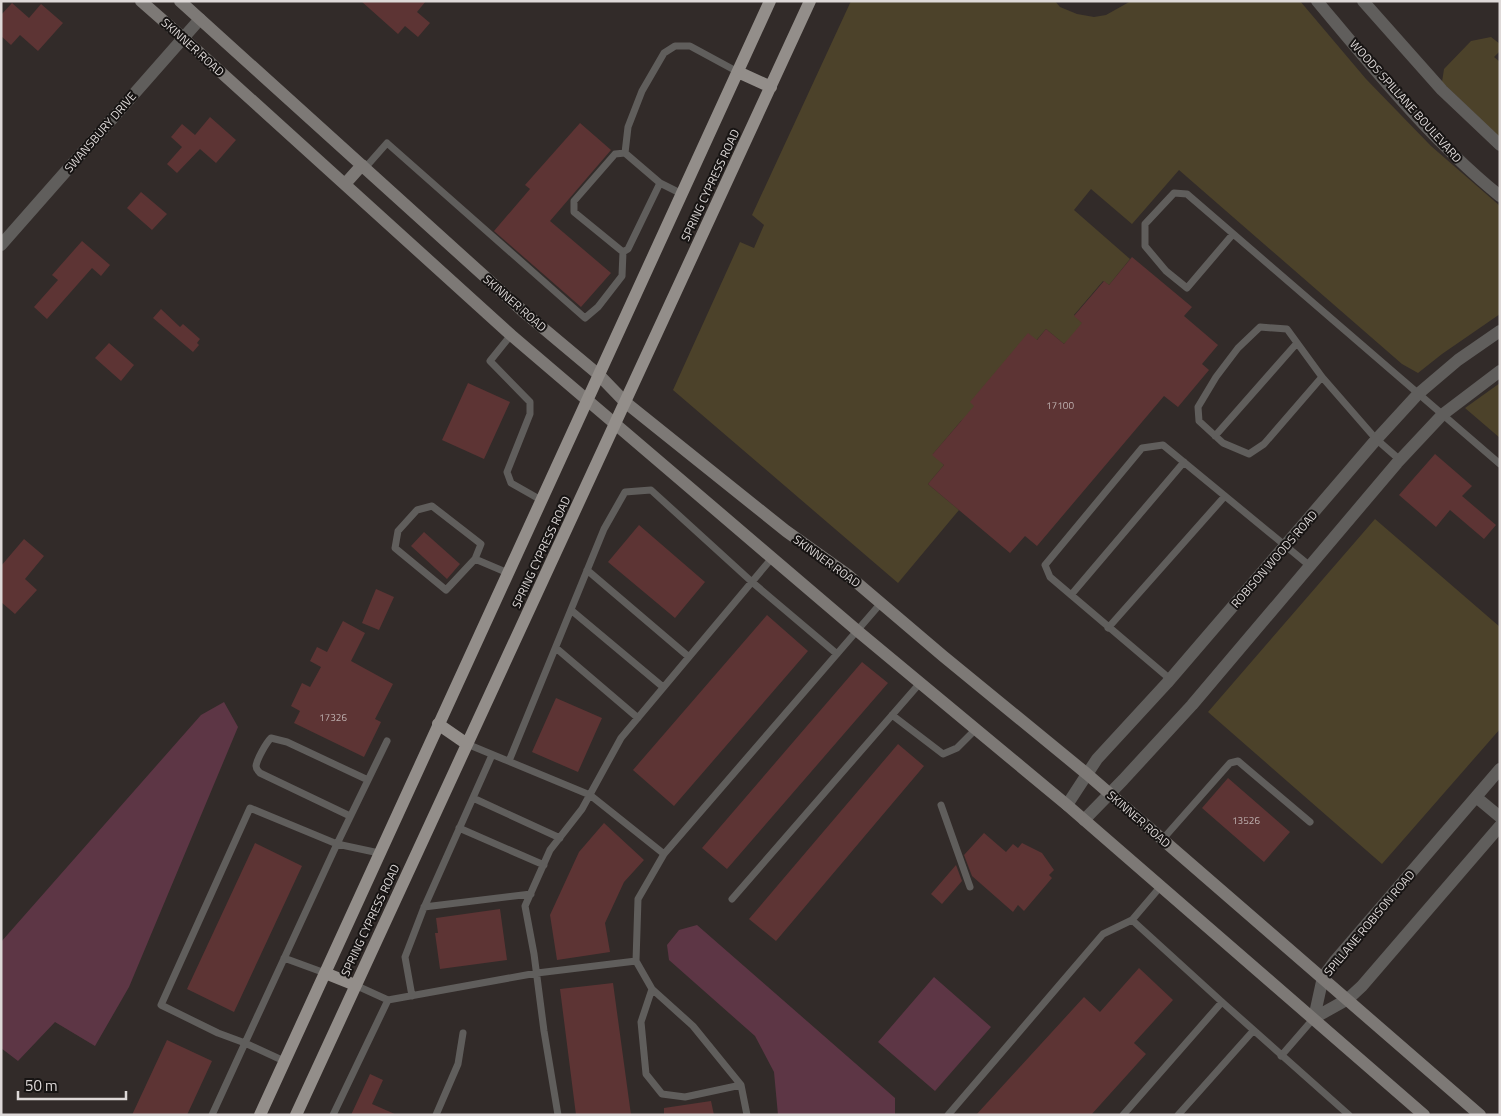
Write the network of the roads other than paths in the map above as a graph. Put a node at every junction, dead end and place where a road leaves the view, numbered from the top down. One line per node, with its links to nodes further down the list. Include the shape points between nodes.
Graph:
1 (141, 1): 8 (street, SKINNER ROAD)
2 (180, 1): 7 (street, SKINNER ROAD)
3 (770, 1): 9 (main road, SPRING CYPRESS ROAD)
4 (810, 1): 10 (main road, SPRING CYPRESS ROAD)
5 (1316, 1): 17 (street, WOODS SPILLANE BOULEVARD, via 1398,97 1471,173)
6 (1363, 1): 11 (street, via 1442,90)
7 (200, 19): 8 (street, SWANSBURY DRIVE); 13 (street, SKINNER ROAD)
8 (182, 37): 15 (street, SKINNER ROAD); 19 (street, SWANSBURY DRIVE)
9 (738, 72): 10 (main road); 12 (lane, via 690,46 676,46 664,53 642,92 628,127); 16 (main road, SPRING CYPRESS ROAD)
10 (770, 87): 29 (main road, SPRING CYPRESS ROAD)
11 (1500, 145)
12 (625, 153): 14 (lane); 20 (lane, via 615,154 574,201 574,212)
13 (363, 166): 15 (street); 20 (lane, via 387,143 585,318 622,276); 25 (street, SKINNER ROAD, via 525,313)
14 (660, 183): 16 (lane); 20 (lane)
15 (345, 184): 22 (street, SKINNER ROAD)
16 (682, 194): 25 (main road, SPRING CYPRESS ROAD)
17 (1500, 196)
18 (1233, 234): 18 (lane, via 1186,194 1174,193 1145,224 1145,246 1166,271 1188,288); 27 (lane)
19 (1, 245)
20 (624, 252)
21 (1500, 331): 27 (street, ROBISON WOODS ROAD, via 1458,360)
22 (511, 335): 28 (street, SKINNER ROAD); 38 (lane, via 490,361 530,402 530,414 507,472 511,483)
23 (1297, 343): 26 (lane); 32 (lane); 32 (lane, via 1287,329 1260,327 1238,348 1198,407 1199,420)
24 (1500, 371): 30 (street)
25 (599, 375): 28 (main road, SPRING CYPRESS ROAD); 29 (street, SKINNER ROAD)
26 (1322, 377): 32 (lane, via 1264,444 1249,454); 33 (lane)
27 (1418, 394): 30 (lane); 33 (street, ROBISON WOODS ROAD)
28 (587, 401): 31 (street, SKINNER ROAD); 38 (main road, SPRING CYPRESS ROAD)
29 (625, 402): 31 (main road, SPRING CYPRESS ROAD); 47 (street, SKINNER ROAD, via 786,531)
30 (1442, 416): 34 (street); 36 (lane)
31 (615, 424): 40 (street, SKINNER ROAD); 62 (main road, SPRING CYPRESS ROAD)
32 (1215, 436)
33 (1376, 440): 34 (lane); 39 (street, ROBISON WOODS ROAD)
34 (1400, 460): 42 (street)
35 (1184, 462): 37 (lane); 46 (lane); 46 (lane, via 1163,445 1142,448 1045,565 1050,577)
36 (1500, 464)
37 (1225, 496): 39 (lane); 49 (lane)
38 (542, 500): 44 (main road, SPRING CYPRESS ROAD)
39 (1286, 545): 42 (lane); 54 (street, ROBISON WOODS ROAD)
40 (772, 558): 45 (lane); 50 (street, SKINNER ROAD)
41 (476, 559): 41 (lane, via 446,590 395,548 398,531 416,510 432,506 480,544); 44 (lane)
42 (1310, 566): 68 (street, via 1192,706)
43 (587, 570): 45 (lane, via 625,492 651,490); 48 (lane); 53 (lane)
44 (508, 574): 59 (main road, SPRING CYPRESS ROAD)
45 (752, 582): 52 (lane); 53 (lane)
46 (1071, 595): 49 (lane)
47 (881, 602): 50 (lane); 66 (street, SKINNER ROAD)
48 (571, 610): 51 (lane); 56 (lane)
49 (1108, 628): 54 (lane)
50 (857, 630): 52 (lane); 55 (street, SKINNER ROAD)
51 (556, 648): 58 (lane); 64 (lane)
52 (837, 654): 84 (lane)
53 (689, 657): 56 (lane)
54 (1170, 679): 66 (street, ROBISON WOODS ROAD, via 1097,759)
55 (920, 682): 57 (lane); 60 (street, SKINNER ROAD)
56 (663, 687): 58 (lane)
57 (892, 715): 60 (lane, via 943,754 957,748); 89 (lane)
58 (638, 718): 69 (lane, via 621,738)
59 (438, 724): 62 (main road); 83 (main road, SPRING CYPRESS ROAD)
60 (976, 729): 73 (street, SKINNER ROAD)
61 (387, 741): 67 (lane)
62 (467, 744): 63 (lane); 97 (main road, SPRING CYPRESS ROAD)
63 (492, 755): 64 (lane); 71 (lane)
64 (509, 761): 69 (lane)
65 (1500, 769): 70 (street, SPILLANE ROBISON ROAD)
66 (1088, 774): 68 (street, SKINNER ROAD); 73 (street, ROBISON WOODS ROAD)
67 (368, 780): 74 (lane); 74 (lane, via 287,742 271,738 266,742 257,771)
68 (1110, 793): 76 (street); 81 (street, SKINNER ROAD)
69 (590, 795): 80 (lane); 84 (lane)
70 (1476, 796): 75 (street); 96 (street, SPILLANE ROBISON ROAD)
71 (473, 798): 79 (lane); 80 (lane)
72 (941, 805): 87 (lane)
73 (1067, 806): 76 (street, SKINNER ROAD)
74 (350, 816): 82 (lane)
75 (1500, 817)
76 (1084, 820): 86 (street, SKINNER ROAD)
77 (1310, 822): 81 (lane, via 1238,761 1230,763)
78 (1500, 826): 100 (street)
79 (459, 828): 85 (lane); 90 (lane)
80 (560, 838): 85 (lane)
81 (1162, 840): 96 (street, SKINNER ROAD)
82 (337, 844): 83 (lane); 92 (lane); 106 (lane, via 250,808 161,1005)
83 (380, 853): 94 (main road, SPRING CYPRESS ROAD)
84 (664, 854): 93 (lane, via 638,899)
85 (544, 865): 88 (lane)
86 (1160, 886): 91 (lane); 103 (street, SKINNER ROAD)
87 (970, 887)
88 (531, 894): 90 (lane); 95 (lane, via 526,906)
89 (732, 900)
90 (424, 907): 99 (lane, via 404,957)
91 (1132, 920): 102 (lane); 117 (lane, via 1103,934)
92 (284, 958): 94 (lane); 106 (lane)
93 (636, 961): 95 (lane); 98 (lane)
94 (325, 973): 97 (main road); 108 (main road, SPRING CYPRESS ROAD)
95 (537, 973): 99 (lane); 115 (lane)
96 (1323, 977): 100 (street, SKINNER ROAD); 103 (street, SPILLANE ROBISON ROAD)
97 (356, 985): 101 (lane); 112 (main road, SPRING CYPRESS ROAD)
98 (652, 989): 109 (lane, via 693,1026); 109 (lane, via 641,1022 644,1057 646,1074 662,1094 685,1097)
99 (412, 996): 101 (lane)
100 (1348, 999): 103 (street); 122 (street, SKINNER ROAD)
101 (388, 1000): 113 (lane)
102 (1222, 1002): 104 (lane); 118 (lane)
103 (1314, 1018): 107 (lane); 121 (street, SKINNER ROAD)
104 (1253, 1031): 107 (lane); 119 (lane)
105 (463, 1033): 114 (lane, via 458,1064)
106 (244, 1043): 108 (lane); 110 (lane)
107 (1281, 1056): 120 (lane)
108 (284, 1061): 111 (main road, SPRING CYPRESS ROAD)
109 (741, 1085): 116 (lane)
110 (212, 1115)
111 (260, 1115)
112 (296, 1115)
113 (333, 1115)
114 (436, 1115)
115 (558, 1115)
116 (747, 1115)
117 (948, 1115)
118 (1123, 1115)
119 (1178, 1115)
120 (1349, 1115)
121 (1424, 1115)
122 (1480, 1115)

